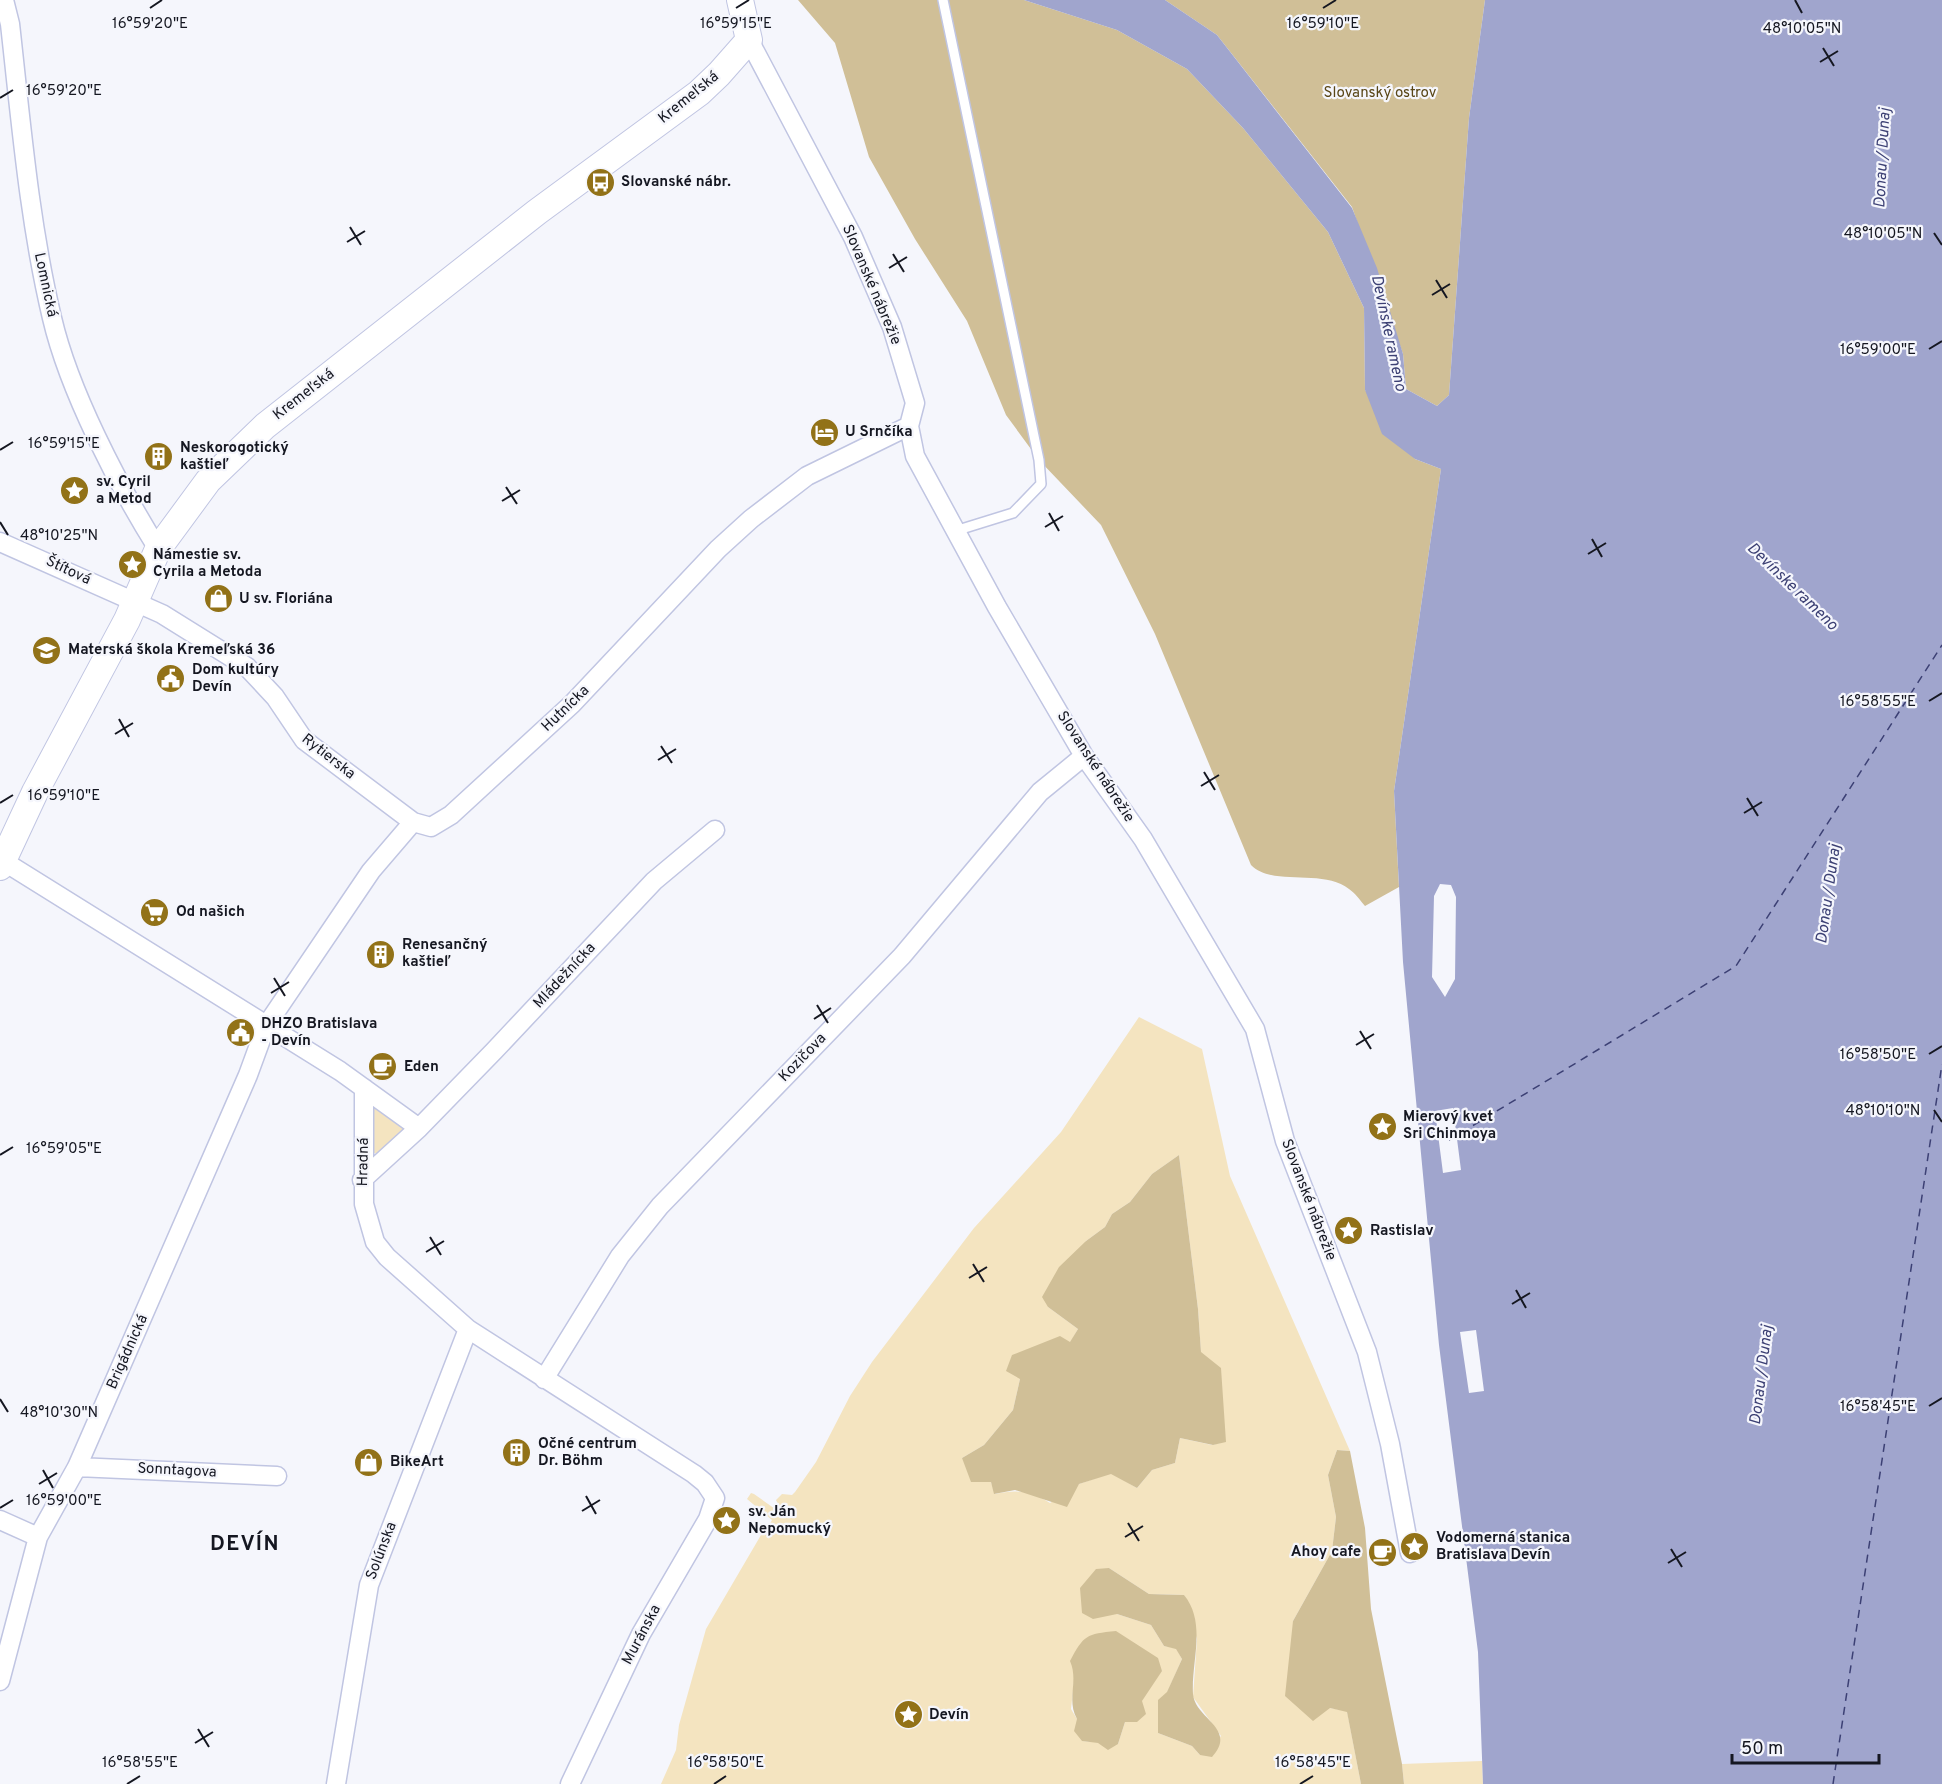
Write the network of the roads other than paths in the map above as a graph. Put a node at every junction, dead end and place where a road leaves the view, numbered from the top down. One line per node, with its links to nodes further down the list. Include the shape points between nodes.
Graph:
1 (4, 0): 8 (street, Lomnická, via 34,234 52,320 76,389 129,504)
2 (740, 0): 4 (street, Slovanské nábrežie)
3 (943, 0): 6 (lane, via 1041,484 1013,513)
4 (749, 40): 5 (street, Slovanské nábrežie, via 853,237 892,327 915,403); 8 (street, Kremeľská, via 699,93 537,212 264,426 208,481)
5 (909, 426): 6 (street, Slovanské nábrežie, via 915,456); 11 (street, Hutnícka, via 807,476 751,519 572,704 459,808 431,826)
6 (955, 531): 10 (street, Slovanské nábrežie)
7 (0, 542): 9 (street, Štítová)
8 (158, 549): 9 (street, Kremeľská)
9 (135, 603): 11 (street, Rytierska, via 162,614 247,667 304,740); 13 (street, Kremeľská)
10 (1084, 756): 19 (street, Kozičova, via 1040,792 902,956 660,1206 620,1256); 25 (street, Slovanské nábrežie, via 1143,839 1255,1029 1285,1141 1367,1352 1390,1444)
11 (413, 822): 14 (street, via 370,871)
12 (715, 830): 16 (street, Mládežnícka, via 654,881)
13 (1, 864): 14 (street)
14 (266, 1026): 15 (street); 20 (street, Brigádnická)
15 (364, 1088): 16 (street); 17 (street, Hradná)
16 (419, 1128): 17 (street, Mládežnícka)
17 (362, 1180): 18 (street, Hradná, via 375,1242 398,1269)
18 (468, 1329): 19 (street, Hradná); 27 (street, Solúnska, via 369,1585)
19 (544, 1379): 22 (street, Hradná, via 694,1474)
20 (77, 1467): 21 (street, Sonntagova); 24 (street, Brigádnická)
21 (277, 1476)
22 (711, 1490): 28 (street, Muránska, via 715,1498 708,1520 641,1634)
23 (0, 1520): 24 (street)
24 (38, 1537): 26 (street, Brigádnická)
25 (1410, 1553)
26 (0, 1681)
27 (336, 1784)
28 (570, 1784)

